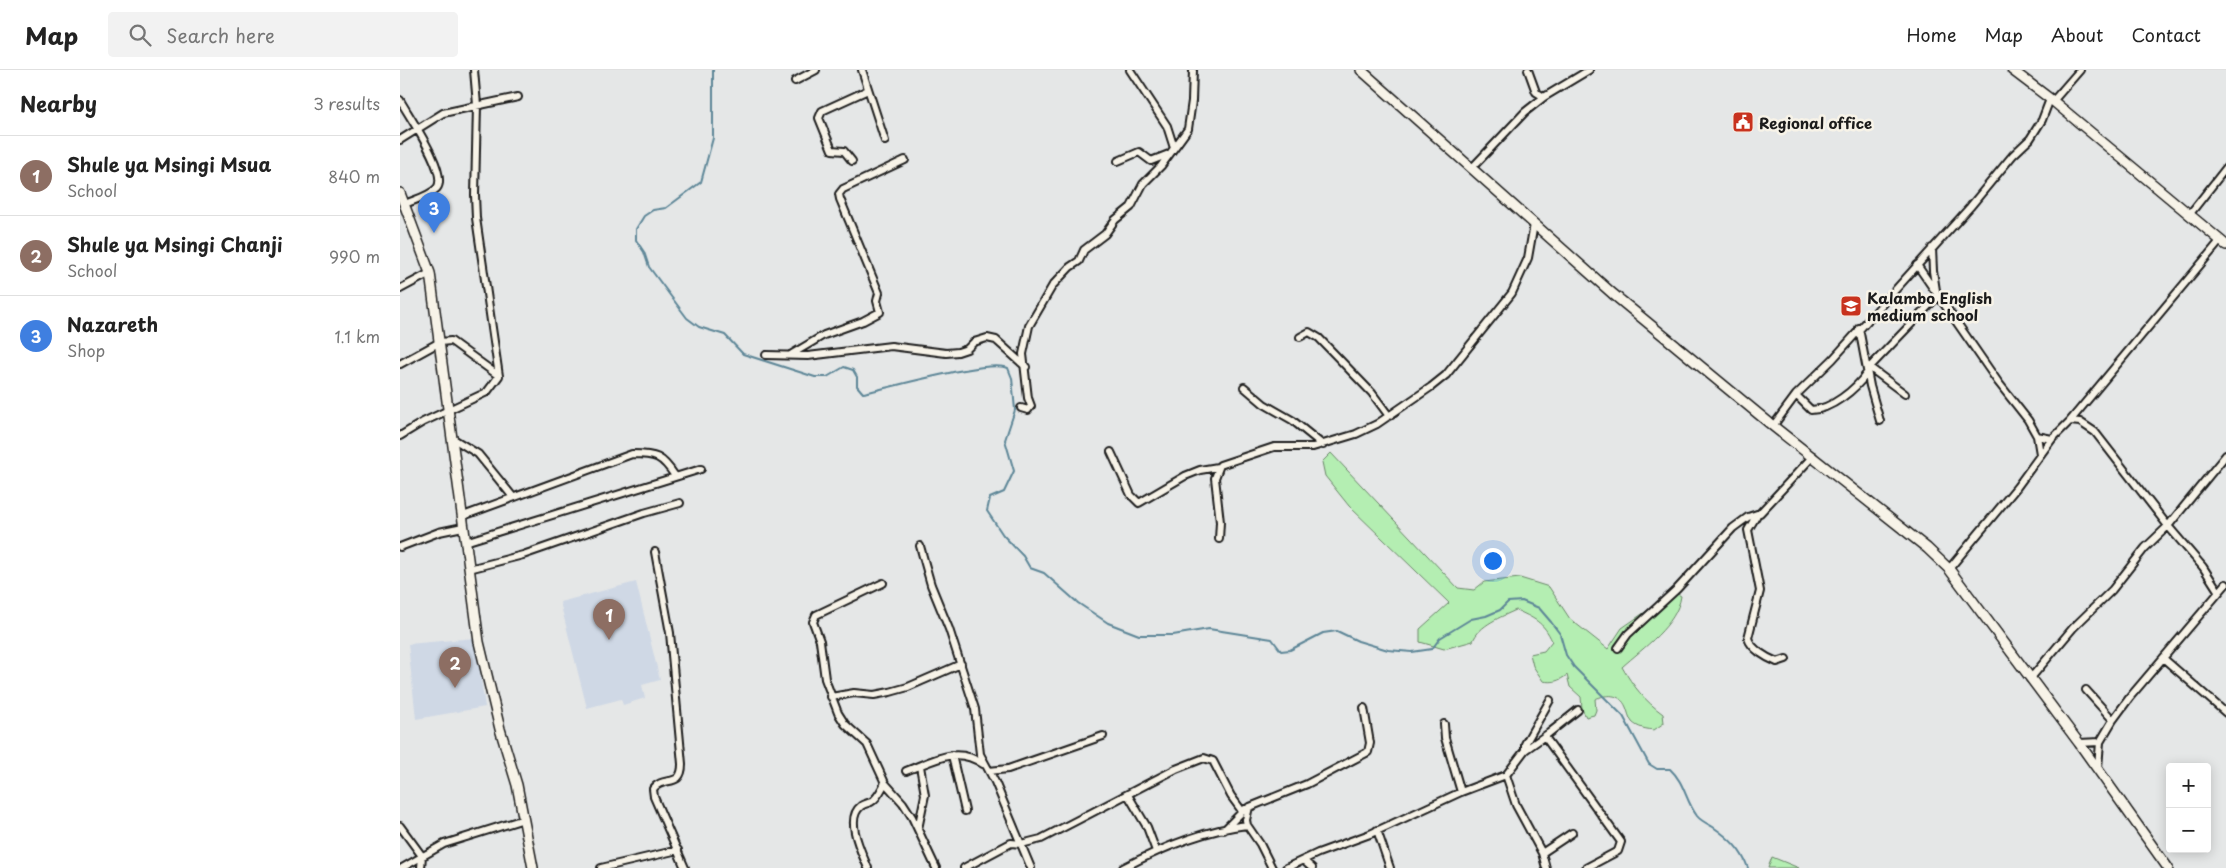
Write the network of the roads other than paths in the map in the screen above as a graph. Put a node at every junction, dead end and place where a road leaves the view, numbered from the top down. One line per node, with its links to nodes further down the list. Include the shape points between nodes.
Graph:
1 (474, 70): 17 (street)
2 (816, 70): 11 (street)
3 (862, 70): 12 (street)
4 (1130, 70): 21 (street, via 1167,126)
5 (1193, 70): 21 (street, via 1190,123)
6 (1361, 70): 26 (street)
7 (1528, 70): 14 (street, via 1536,92)
8 (1589, 70): 14 (street)
9 (2012, 70): 16 (street)
10 (2080, 70): 16 (street)
11 (795, 81)
12 (868, 90): 20 (street); 23 (street, via 822,110 818,118 832,150 844,151)
13 (518, 97): 17 (street)
14 (1544, 98): 26 (street, via 1503,133)
15 (400, 100): 18 (street)
16 (2052, 100): 29 (street); 32 (street, via 2030,139)
17 (477, 105): 18 (street, via 443,113); 45 (street, via 476,218)
18 (417, 130): 19 (street); 28 (street, via 430,151 440,180 437,188)
19 (400, 140)
20 (885, 141)
21 (1172, 150): 24 (street, via 1152,161 1139,152); 43 (street, via 1143,184 1126,213 1084,250 1079,261 1053,285 1026,335 1023,354)
22 (905, 160): 40 (street, via 843,188 839,194 879,293 880,312 824,335)
23 (852, 161)
24 (1118, 161)
25 (2226, 168): 29 (street)
26 (1471, 169): 30 (street)
27 (400, 193): 28 (street)
28 (404, 210): 34 (street)
29 (2189, 215): 31 (street)
30 (1534, 224): 51 (street, via 1528,258 1512,293 1500,310 1446,374); 54 (street)
31 (2223, 243): 53 (street)
32 (1932, 248): 33 (street); 36 (street)
33 (1916, 265): 36 (street); 37 (street)
34 (430, 273): 35 (street); 39 (street)
35 (400, 289)
36 (1937, 297): 44 (street); 56 (street)
37 (1859, 328): 44 (street); 48 (street)
38 (1300, 336): 51 (street, via 1309,332 1319,338 1372,393)
39 (440, 342): 42 (street); 45 (street, via 455,342); 50 (street)
40 (792, 354): 41 (street); 43 (street, via 808,356 891,346 946,353 967,349 974,342 987,338 996,340)
41 (766, 355)
42 (400, 364)
43 (1026, 367): 49 (street, via 1031,406 1028,410)
44 (1868, 370): 47 (street); 48 (street, via 1858,384 1818,410 1811,410); 52 (street)
45 (499, 376): 50 (street, via 487,392)
46 (1244, 387): 59 (street)
47 (1905, 394)
48 (1796, 395): 54 (street)
49 (1021, 408)
50 (447, 411): 55 (street); 57 (street)
51 (1389, 416): 59 (street, via 1356,434)
52 (1880, 421)
53 (2070, 421): 58 (street); 71 (street, via 2080,422 2095,432)
54 (1772, 426): 63 (street)
55 (400, 436)
56 (2037, 436): 58 (street); 61 (street)
57 (452, 438): 67 (street, via 478,454); 70 (street)
58 (2052, 439): 61 (street)
59 (1322, 445): 64 (street, via 1274,447)
60 (1111, 452): 64 (street, via 1131,495 1139,503 1185,476)
61 (2040, 454): 79 (street)
62 (2226, 455): 71 (street)
63 (1813, 456): 69 (street); 79 (street)
64 (1218, 467): 73 (street, via 1215,478)
65 (701, 468): 66 (street)
66 (675, 476): 67 (street, via 666,462 656,456 632,454); 74 (street)
67 (513, 497): 70 (street)
68 (680, 503): 78 (street, via 523,555)
69 (1757, 514): 83 (street, via 1732,528); 85 (street, via 1748,530 1760,591 1748,638 1749,643 1768,658 1777,662)
70 (463, 516): 72 (street)
71 (2168, 526): 82 (street, via 2203,567); 87 (street)
72 (463, 527): 74 (street); 76 (street)
73 (1219, 539)
74 (464, 542): 78 (street)
75 (920, 546): 86 (street)
76 (400, 547)
77 (655, 552): 120 (street, via 670,633 682,773 679,778 656,785 653,789)
78 (469, 569): 112 (street, via 479,642)
79 (1949, 569): 87 (street)
80 (883, 583): 89 (street, via 813,618)
81 (2226, 584): 82 (street)
82 (2219, 592): 84 (street)
83 (1618, 648)
84 (2163, 658): 93 (street); 94 (street)
85 (1786, 659)
86 (961, 664): 89 (street, via 890,692); 104 (street, via 975,709 980,754)
87 (2030, 679): 99 (street)
88 (2086, 690): 94 (street)
89 (831, 697): 107 (street, via 846,724 866,744)
90 (1550, 700): 100 (street, via 1525,744)
91 (1364, 708): 110 (street, via 1370,744 1368,752 1307,784)
92 (1578, 710): 97 (street)
93 (2226, 713)
94 (2113, 720): 98 (street)
95 (1444, 724): 108 (street)
96 (1102, 736): 104 (street, via 1008,769)
97 (1545, 736): 100 (street); 140 (street, via 1621,842 1618,851)
98 (2100, 742): 99 (street); 103 (street)
99 (2080, 743): 103 (street)
100 (1525, 750): 106 (street)
101 (952, 755): 102 (street); 104 (street, via 967,754); 111 (street)
102 (920, 766): 105 (street); 115 (street, via 925,795)
103 (2098, 768): 141 (street)
104 (988, 769): 119 (street)
105 (906, 771)
106 (1506, 775): 108 (street); 122 (street, via 1516,805)
107 (885, 783): 115 (street, via 903,803); 130 (street, via 876,799 860,806 853,820 856,840)
108 (1461, 792): 117 (street)
109 (1128, 795): 110 (street, via 1176,769 1208,758 1218,767 1231,796); 119 (street, via 1041,839); 121 (street, via 1147,827)
110 (1246, 809): 113 (street); 116 (street)
111 (965, 811)
112 (524, 819): 123 (street, via 444,844); 127 (street)
113 (1247, 825): 116 (street); 135 (street)
114 (400, 826): 123 (street)
115 (918, 829): 131 (street)
116 (1224, 830): 121 (street)
117 (1377, 830): 124 (street); 138 (street)
118 (1572, 833): 122 (street)
119 (1021, 844): 132 (street, via 1011,843); 133 (street)
120 (678, 850): 128 (street); 129 (street)
121 (1156, 851): 134 (street)
122 (1542, 853): 139 (street)
123 (422, 856): 125 (street); 126 (street)
124 (1303, 860): 136 (street); 137 (street)
125 (402, 868)
126 (421, 868)
127 (533, 868)
128 (605, 868)
129 (685, 868)
130 (868, 868)
131 (936, 868)
132 (964, 868)
133 (1031, 868)
134 (1123, 868)
135 (1272, 868)
136 (1286, 868)
137 (1312, 868)
138 (1390, 868)
139 (1546, 868)
140 (1586, 868)
141 (2168, 868)

